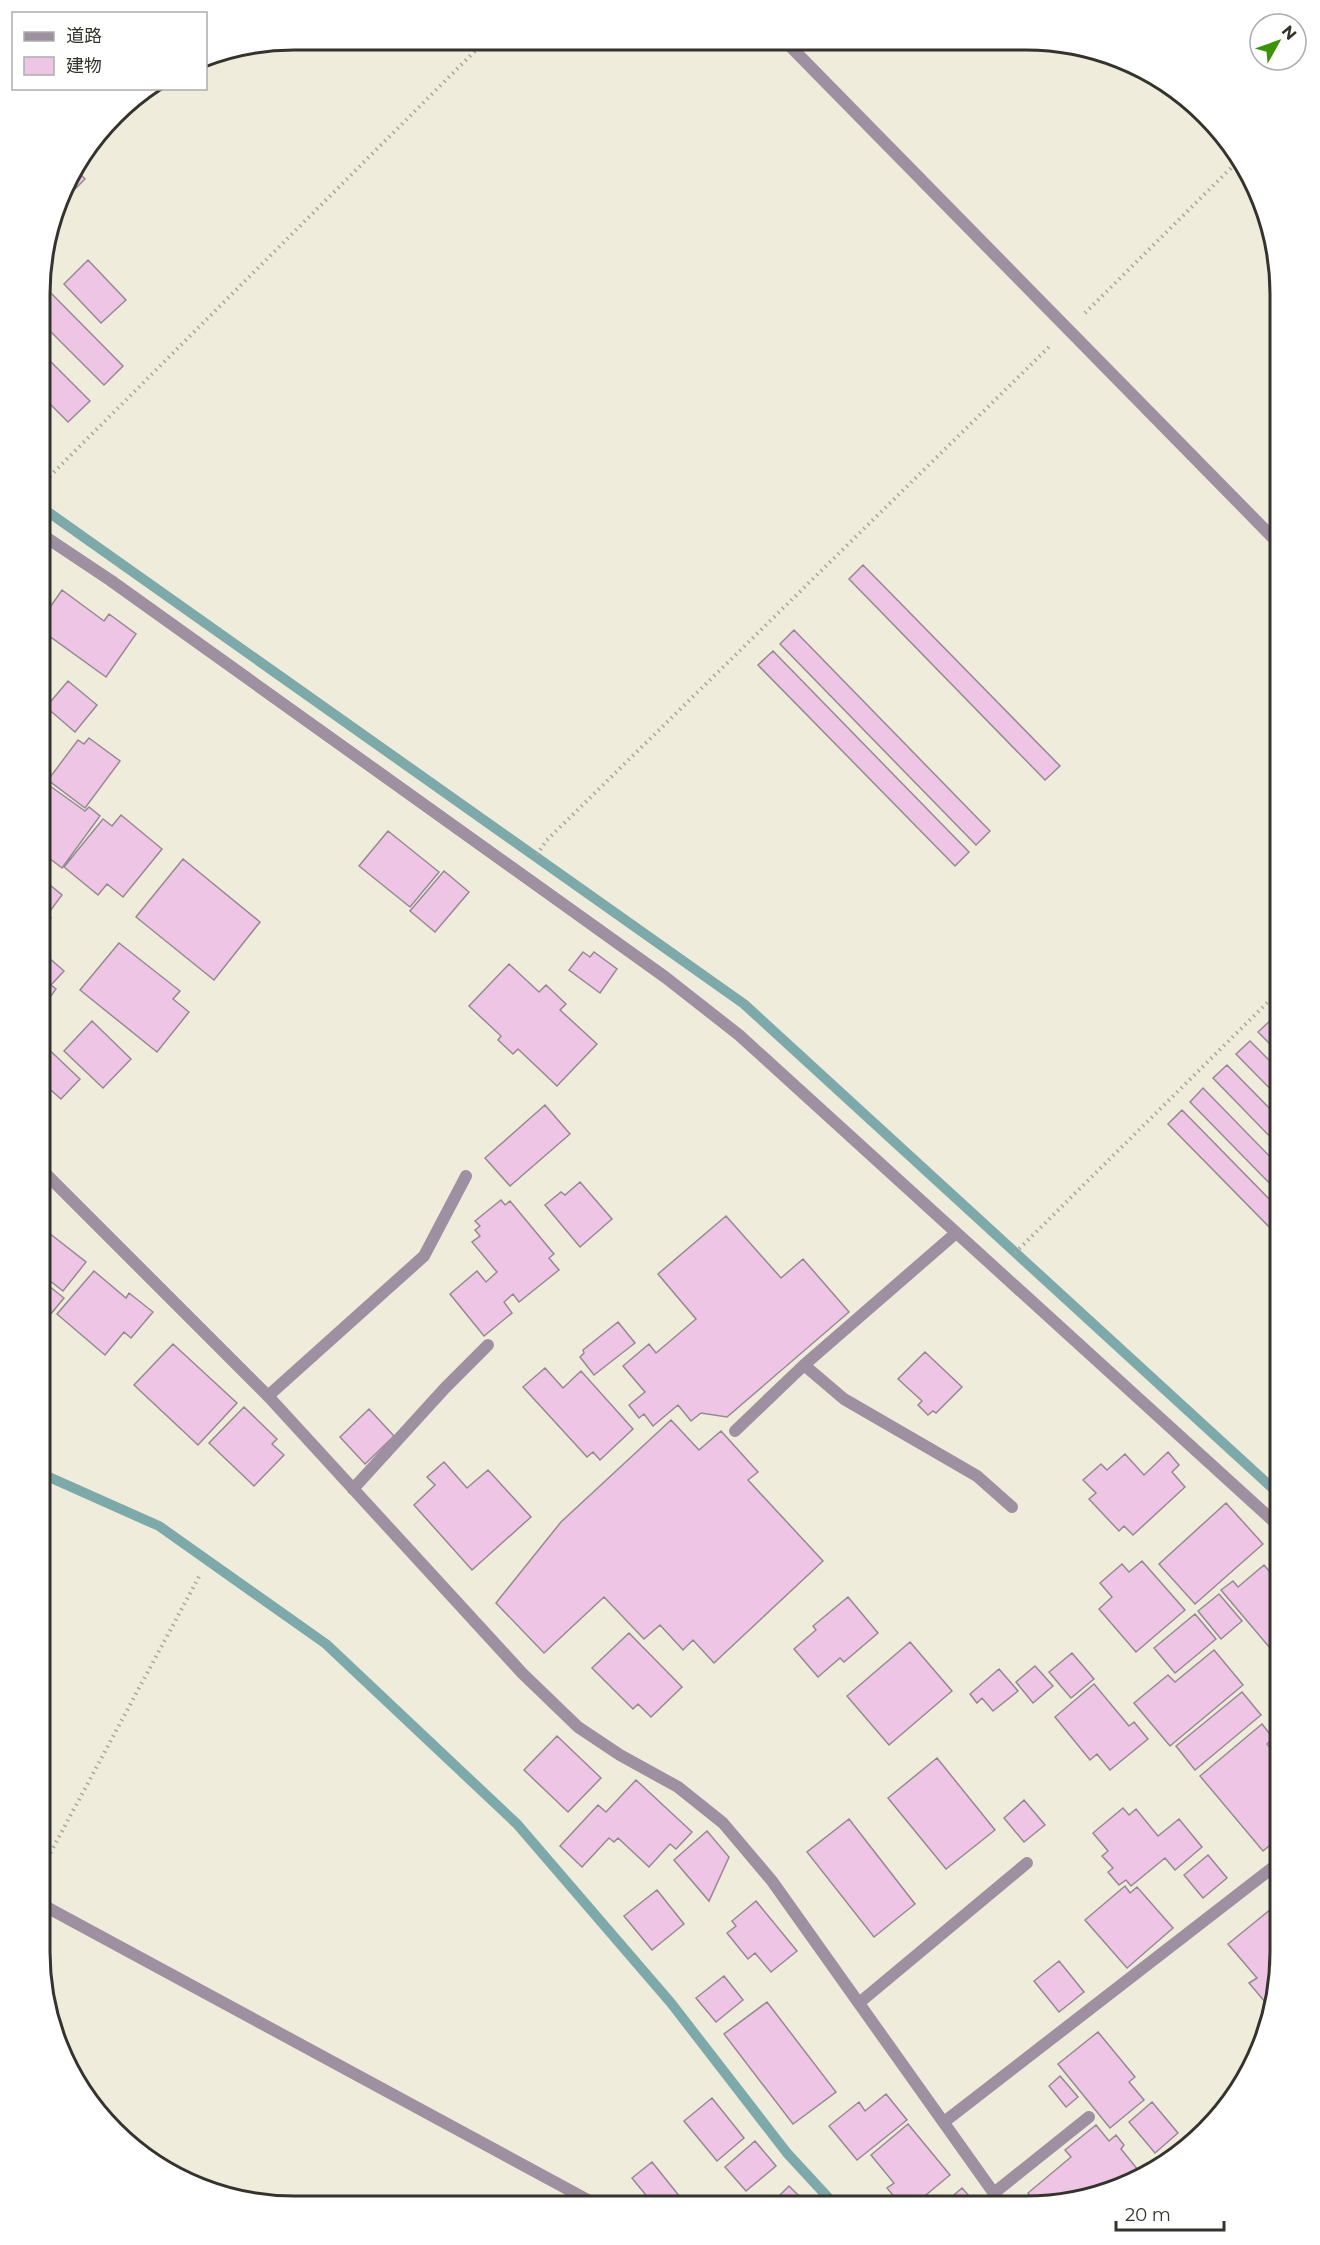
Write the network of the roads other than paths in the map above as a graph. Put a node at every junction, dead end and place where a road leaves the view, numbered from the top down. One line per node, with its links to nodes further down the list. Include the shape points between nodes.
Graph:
1 (794, 50): 2 (street)
2 (1270, 535)
3 (50, 540): 6 (street, via 665,977 739,1035)
4 (466, 1176): 9 (street, via 424,1256)
5 (50, 1178): 9 (street)
6 (956, 1233): 8 (street); 13 (street)
7 (488, 1345): 11 (street)
8 (804, 1365): 10 (street); 12 (street, via 844,1400 977,1476)
9 (268, 1396): 11 (street)
10 (735, 1431)
11 (353, 1489): 17 (street, via 522,1673 578,1727 678,1787 723,1823 772,1881)
12 (1012, 1507)
13 (1270, 1518)
14 (1028, 1863): 17 (street)
15 (1270, 1870): 19 (street)
16 (50, 1909): 21 (street)
17 (859, 2003): 19 (street)
18 (1089, 2117): 20 (street)
19 (944, 2122): 20 (street)
20 (994, 2193): 22 (street)
21 (580, 2196)
22 (996, 2196)

